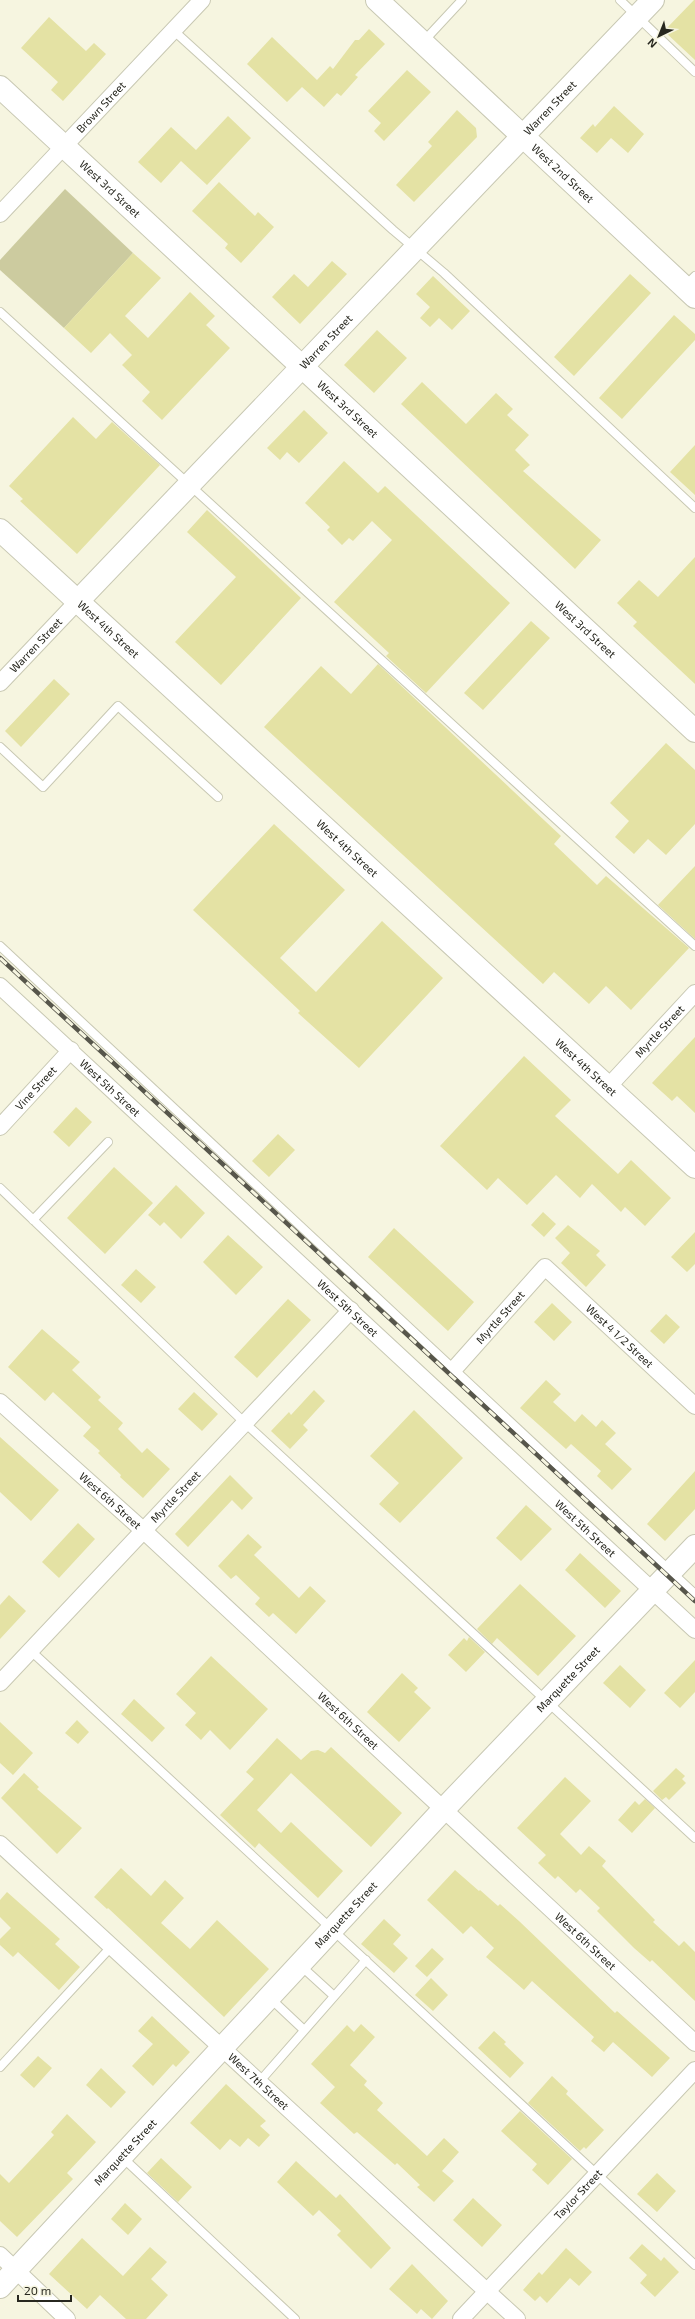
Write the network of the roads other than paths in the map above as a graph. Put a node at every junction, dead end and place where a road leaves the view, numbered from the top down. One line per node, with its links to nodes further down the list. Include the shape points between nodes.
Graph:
1 (202, 0): 7 (street, Brown Street)
2 (377, 0): 8 (street, West 2nd Street)
3 (462, 0): 8 (lane)
4 (620, 0): 6 (lane)
5 (653, 0): 6 (street, Warren Street)
6 (637, 16): 9 (lane); 11 (street, Warren Street)
7 (173, 30): 12 (street, Brown Street); 14 (lane)
8 (423, 42): 11 (street, West 2nd Street)
9 (695, 72)
10 (0, 87): 12 (street, West 3rd Street)
11 (522, 136): 14 (street, Warren Street); 15 (street, West 2nd Street)
12 (63, 147): 13 (street, Brown Street); 17 (street, West 3rd Street)
13 (0, 214)
14 (415, 249): 17 (street, Warren Street); 19 (lane, via 444,273)
15 (691, 287)
16 (0, 312): 18 (lane)
17 (301, 367): 18 (street, Warren Street); 23 (street, West 3rd Street)
18 (189, 483): 21 (street, Warren Street); 27 (lane)
19 (695, 508)
20 (0, 530): 21 (street, West 4th Street)
21 (77, 602): 22 (street, Warren Street); 31 (street, West 4th Street)
22 (0, 684)
23 (695, 731)
24 (0, 747): 25 (lane, via 43,787 118,706)
25 (218, 796)
26 (0, 946): 39 (lane, via 335,1260)
27 (695, 946)
28 (0, 986): 30 (street, West 5th Street)
29 (695, 993): 31 (street, Myrtle Street)
30 (71, 1050): 32 (street, Vine Street); 38 (street, West 5th Street)
31 (608, 1087): 34 (street, West 4th Street)
32 (0, 1127)
33 (108, 1142): 36 (lane)
34 (695, 1167)
35 (0, 1188): 36 (lane)
36 (34, 1220): 42 (lane)
37 (544, 1266): 39 (street, Myrtle Street); 41 (street, West 4 1/2 Street)
38 (351, 1310): 42 (street, Myrtle Street); 46 (street, West 5th Street)
39 (455, 1368): 45 (lane)
40 (0, 1402): 43 (street, West 6th Street)
41 (695, 1406)
42 (245, 1423): 43 (street, Myrtle Street); 51 (lane)
43 (144, 1531): 49 (street, Myrtle Street); 52 (street, West 6th Street)
44 (695, 1546): 45 (street, Marquette Street)
45 (670, 1572): 46 (street, Marquette Street); 47 (lane)
46 (652, 1591): 48 (street, West 5th Street); 51 (street, Marquette Street)
47 (695, 1594)
48 (695, 1630)
49 (30, 1651): 50 (street, Myrtle Street); 55 (lane)
50 (0, 1683)
51 (547, 1701): 52 (street, Marquette Street); 53 (lane)
52 (443, 1810): 55 (street, Marquette Street); 62 (street, West 6th Street)
53 (695, 1838)
54 (0, 1844): 56 (street, West 7th Street)
55 (332, 1930): 57 (lane); 58 (street, Marquette Street)
56 (111, 1947): 63 (street, West 7th Street); 64 (lane)
57 (366, 1960): 59 (lane); 68 (lane)
58 (300, 1965): 59 (lane); 60 (street, Marquette Street)
59 (334, 1996): 61 (lane)
60 (269, 1998): 61 (lane); 63 (street, Marquette Street)
61 (304, 2030): 66 (lane)
62 (695, 2043)
63 (223, 2047): 66 (street, West 7th Street); 67 (street, Marquette Street)
64 (0, 2067)
65 (695, 2070): 68 (street, Taylor Street)
66 (260, 2081): 73 (street, West 7th Street)
67 (121, 2157): 71 (street, Marquette Street); 75 (lane)
68 (597, 2174): 70 (lane); 73 (street, Taylor Street)
69 (0, 2255): 71 (street)
70 (695, 2264)
71 (15, 2270): 72 (street, Marquette Street); 74 (street)
72 (0, 2287)
73 (487, 2291): 76 (street, Taylor Street); 77 (street, West 7th Street)
74 (67, 2319)
75 (295, 2319)
76 (461, 2319)
77 (518, 2319)

